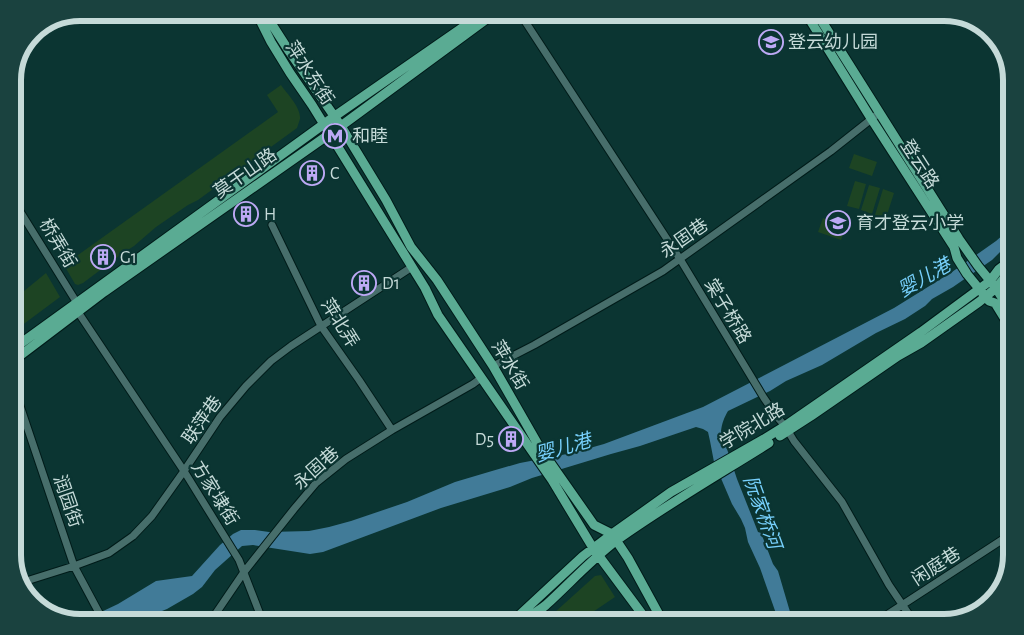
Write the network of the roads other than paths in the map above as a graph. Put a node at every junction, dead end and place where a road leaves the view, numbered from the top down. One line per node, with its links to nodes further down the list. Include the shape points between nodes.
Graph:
1 (260, 21): 11 (main road, 萍水东街, via 285,66)
2 (270, 21): 9 (main road, 萍水东街)
3 (472, 21): 9 (main road, 莫干山路)
4 (484, 21): 12 (main road, 莫干山路)
5 (525, 21): 16 (street, 棠子桥路)
6 (811, 21): 10 (main road, 登云路)
7 (822, 21): 8 (main road, 登云路)
8 (880, 113): 10 (street, 永固巷); 20 (main road, 登云路, via 964,246)
9 (335, 116): 11 (main road, 莫干山路); 12 (main road, 萍水街)
10 (872, 120): 16 (street, 永固巷); 21 (main road, 登云路)
11 (324, 125): 13 (main road, 萍水街); 24 (main road, 莫干山路)
12 (341, 126): 13 (main road, 莫干山路); 29 (main road, 萍水街, via 411,247 437,280)
13 (329, 134): 17 (main road, 萍水街); 24 (main road, 莫干山路, via 112,287)
14 (21, 212): 24 (street, 桥弄街)
15 (272, 225): 26 (street, 萍北弄)
16 (680, 259): 29 (street, 永固巷); 32 (street, 棠子桥路, via 744,368)
17 (412, 266): 26 (street, 联萍巷); 30 (main road, 萍水街, via 438,315)
18 (1003, 266): 20 (main road, 学院北路)
19 (1003, 278): 20 (main road, 学院北路)
20 (993, 284): 21 (main road, 学院北路); 22 (main road, 学院北路); 23 (main road, 登云路)
21 (979, 288): 22 (main road, 登云路); 32 (main road, 学院北路)
22 (985, 297): 25 (main road, 登云路, via 995,303); 32 (main road, 学院北路, via 921,343)
23 (1003, 300)
24 (78, 307): 27 (main road, 莫干山路); 28 (main road, 莫干山路); 35 (street, 方家埭街)
25 (1003, 316)
26 (321, 326): 33 (street, 萍北弄); 35 (street, 联萍巷, via 271,361 246,386 220,417)
27 (21, 344)
28 (21, 354)
29 (493, 366): 34 (main road, 萍水街)
30 (481, 378): 33 (street, 永固巷); 34 (main road, 萍水街)
31 (21, 409): 40 (street, 润园街)
32 (787, 429): 37 (main road, 学院北路, via 710,474 657,513); 43 (street, 棠子桥路, via 842,502)
33 (392, 430): 41 (street, 永固巷, via 316,483)
34 (536, 450): 36 (main road, 萍水街)
35 (184, 471): 40 (street, 联萍巷, via 152,516 132,536 109,553); 41 (street, 方家埭街)
36 (556, 478): 37 (main road, 萍水街, via 594,526); 39 (main road, 萍水街)
37 (614, 537): 39 (main road, 学院北路); 50 (main road, 萍水街)
38 (1003, 540): 43 (street, 闲庭巷)
39 (596, 552): 47 (main road, 学院北路, via 583,556); 48 (main road, 学院北路, via 544,607); 49 (main road, 萍水街)
40 (74, 566): 42 (street, 联萍巷); 44 (street, 润园街)
41 (244, 572): 45 (street, 永固巷); 46 (street, 方家埭街)
42 (27, 581)
43 (903, 606): 51 (street, 闲庭巷); 52 (street, 棠子桥路)
44 (100, 614)
45 (215, 614)
46 (260, 614)
47 (521, 614)
48 (533, 614)
49 (642, 614)
50 (659, 614)
51 (890, 614)
52 (908, 614)

